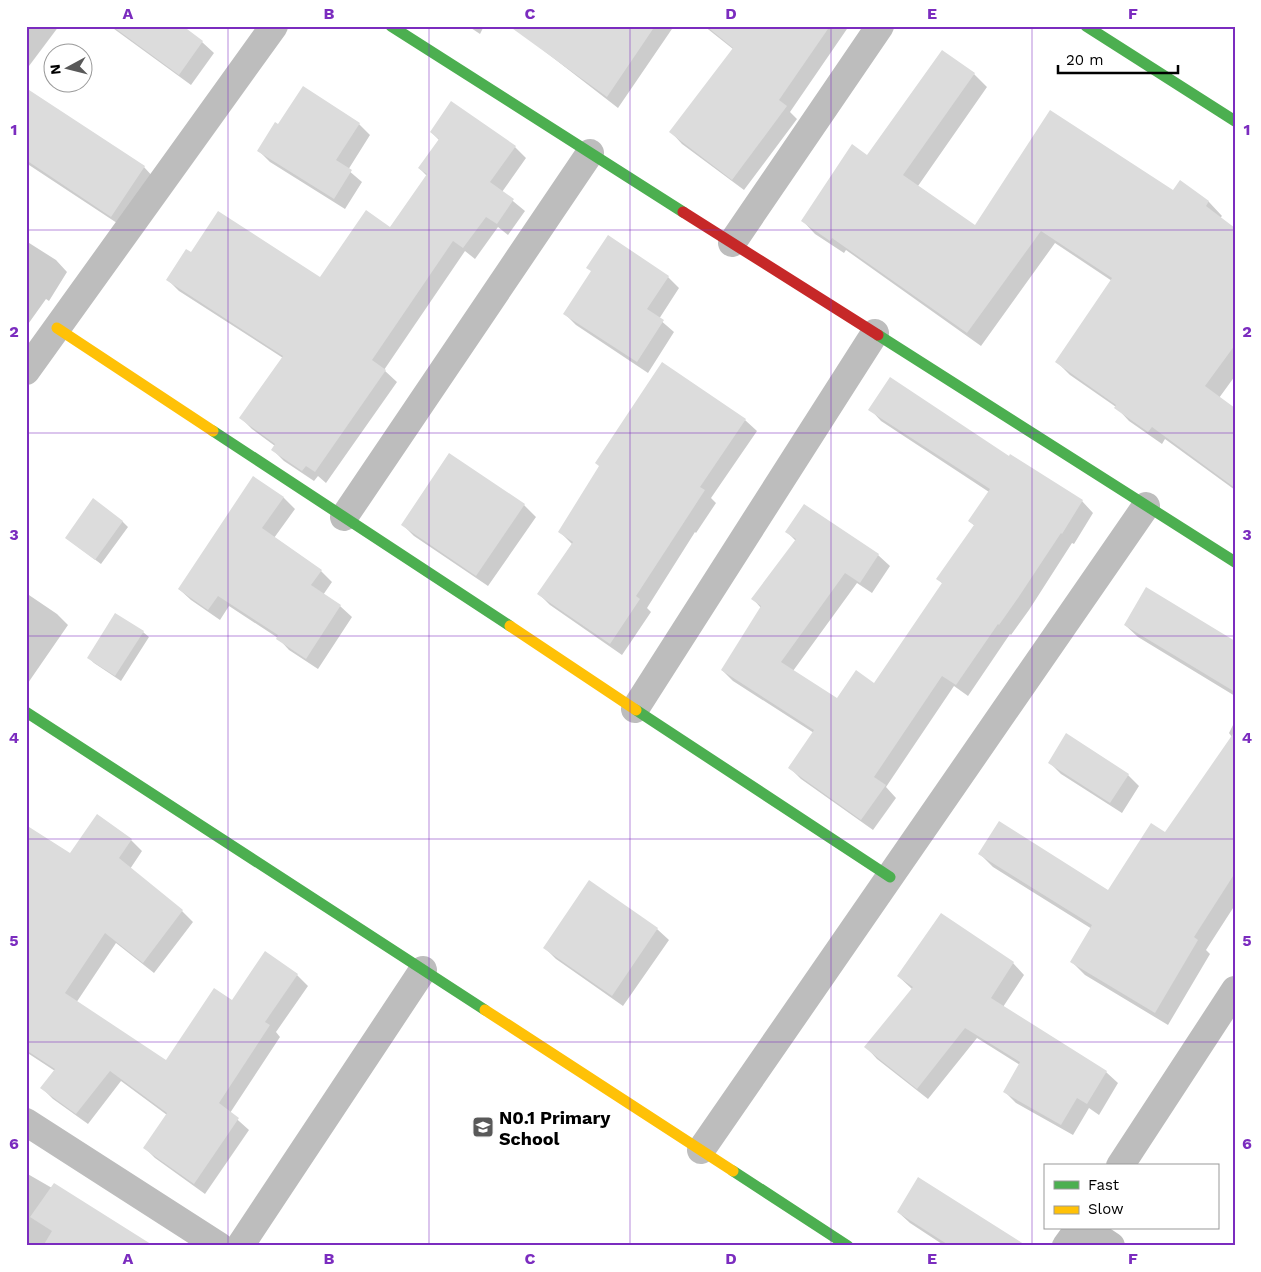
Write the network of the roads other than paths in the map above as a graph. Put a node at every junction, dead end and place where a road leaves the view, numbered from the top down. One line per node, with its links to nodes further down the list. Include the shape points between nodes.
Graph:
1 (274, 26): 8 (street)
2 (391, 26): 6 (street)
3 (880, 26): 7 (street)
4 (1086, 26): 5 (street)
5 (1235, 122)
6 (590, 153): 7 (street); 12 (street)
7 (732, 243): 9 (street)
8 (57, 328): 10 (street); 12 (street)
9 (875, 333): 11 (street); 14 (street)
10 (26, 371)
11 (1146, 506): 13 (street); 16 (street)
12 (344, 517): 14 (street)
13 (1235, 562)
14 (635, 709): 16 (street)
15 (26, 712): 17 (street)
16 (890, 877): 20 (street)
17 (423, 970): 20 (street); 25 (street)
18 (1235, 990): 21 (street)
19 (26, 1122): 24 (street)
20 (701, 1150): 26 (street)
21 (1121, 1164)
22 (1078, 1230): 27 (street)
23 (1087, 1230): 28 (street)
24 (219, 1246)
25 (240, 1246)
26 (848, 1246)
27 (1066, 1246)
28 (1111, 1246)

